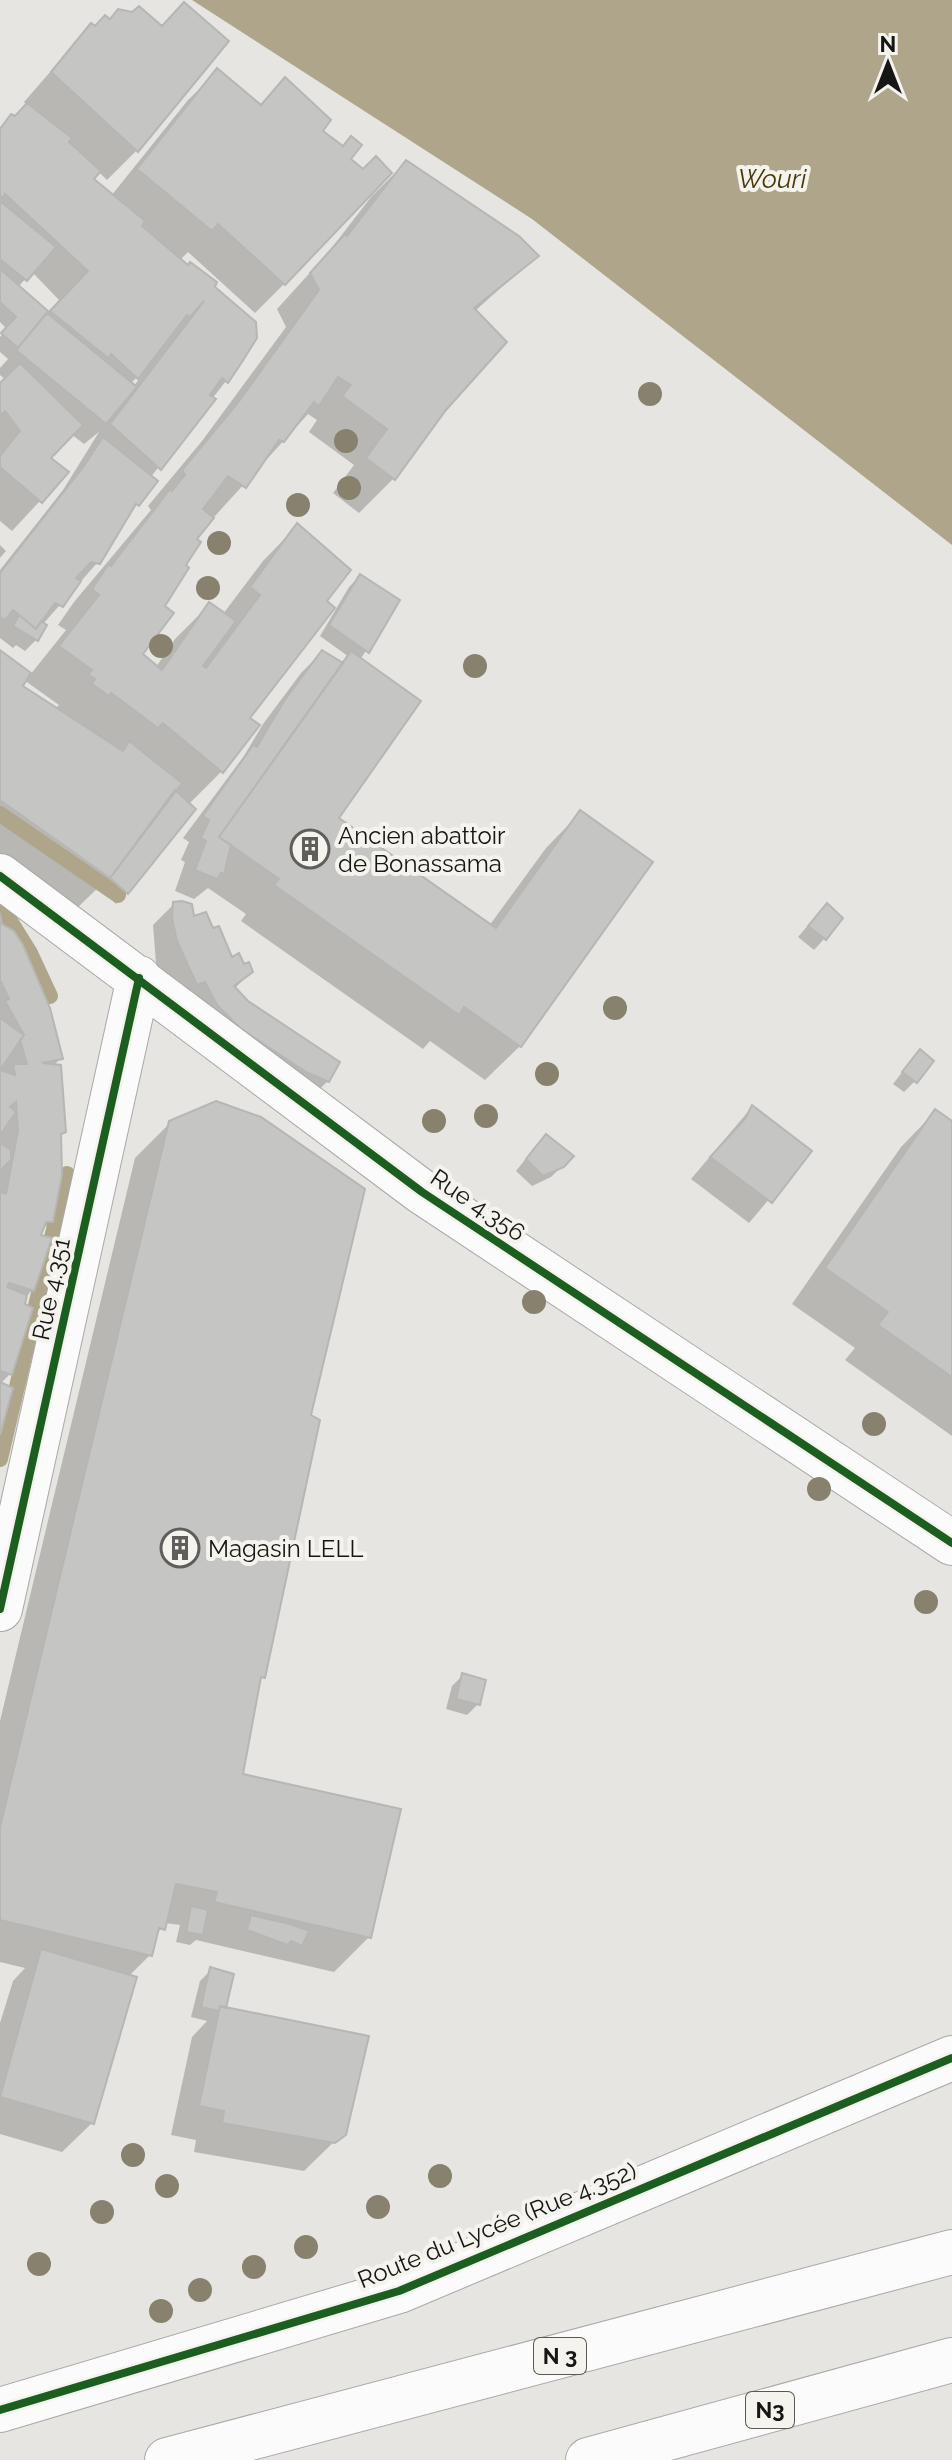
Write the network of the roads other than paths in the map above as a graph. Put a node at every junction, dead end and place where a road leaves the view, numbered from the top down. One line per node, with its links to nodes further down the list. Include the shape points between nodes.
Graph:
1 (0, 876): 2 (main road, Rue 4.356)
2 (139, 978): 3 (main road, Rue 4.356, via 422,1192); 4 (main road, Rue 4.351)
3 (952, 1543)
4 (0, 1609)
5 (952, 2058): 8 (main road, Route du Lycée (Rue 4.352), via 399,2291)
6 (952, 2252): 9 (main road, N 3)
7 (952, 2360): 10 (main road, N3)
8 (0, 2410)
9 (167, 2460)
10 (588, 2460)

